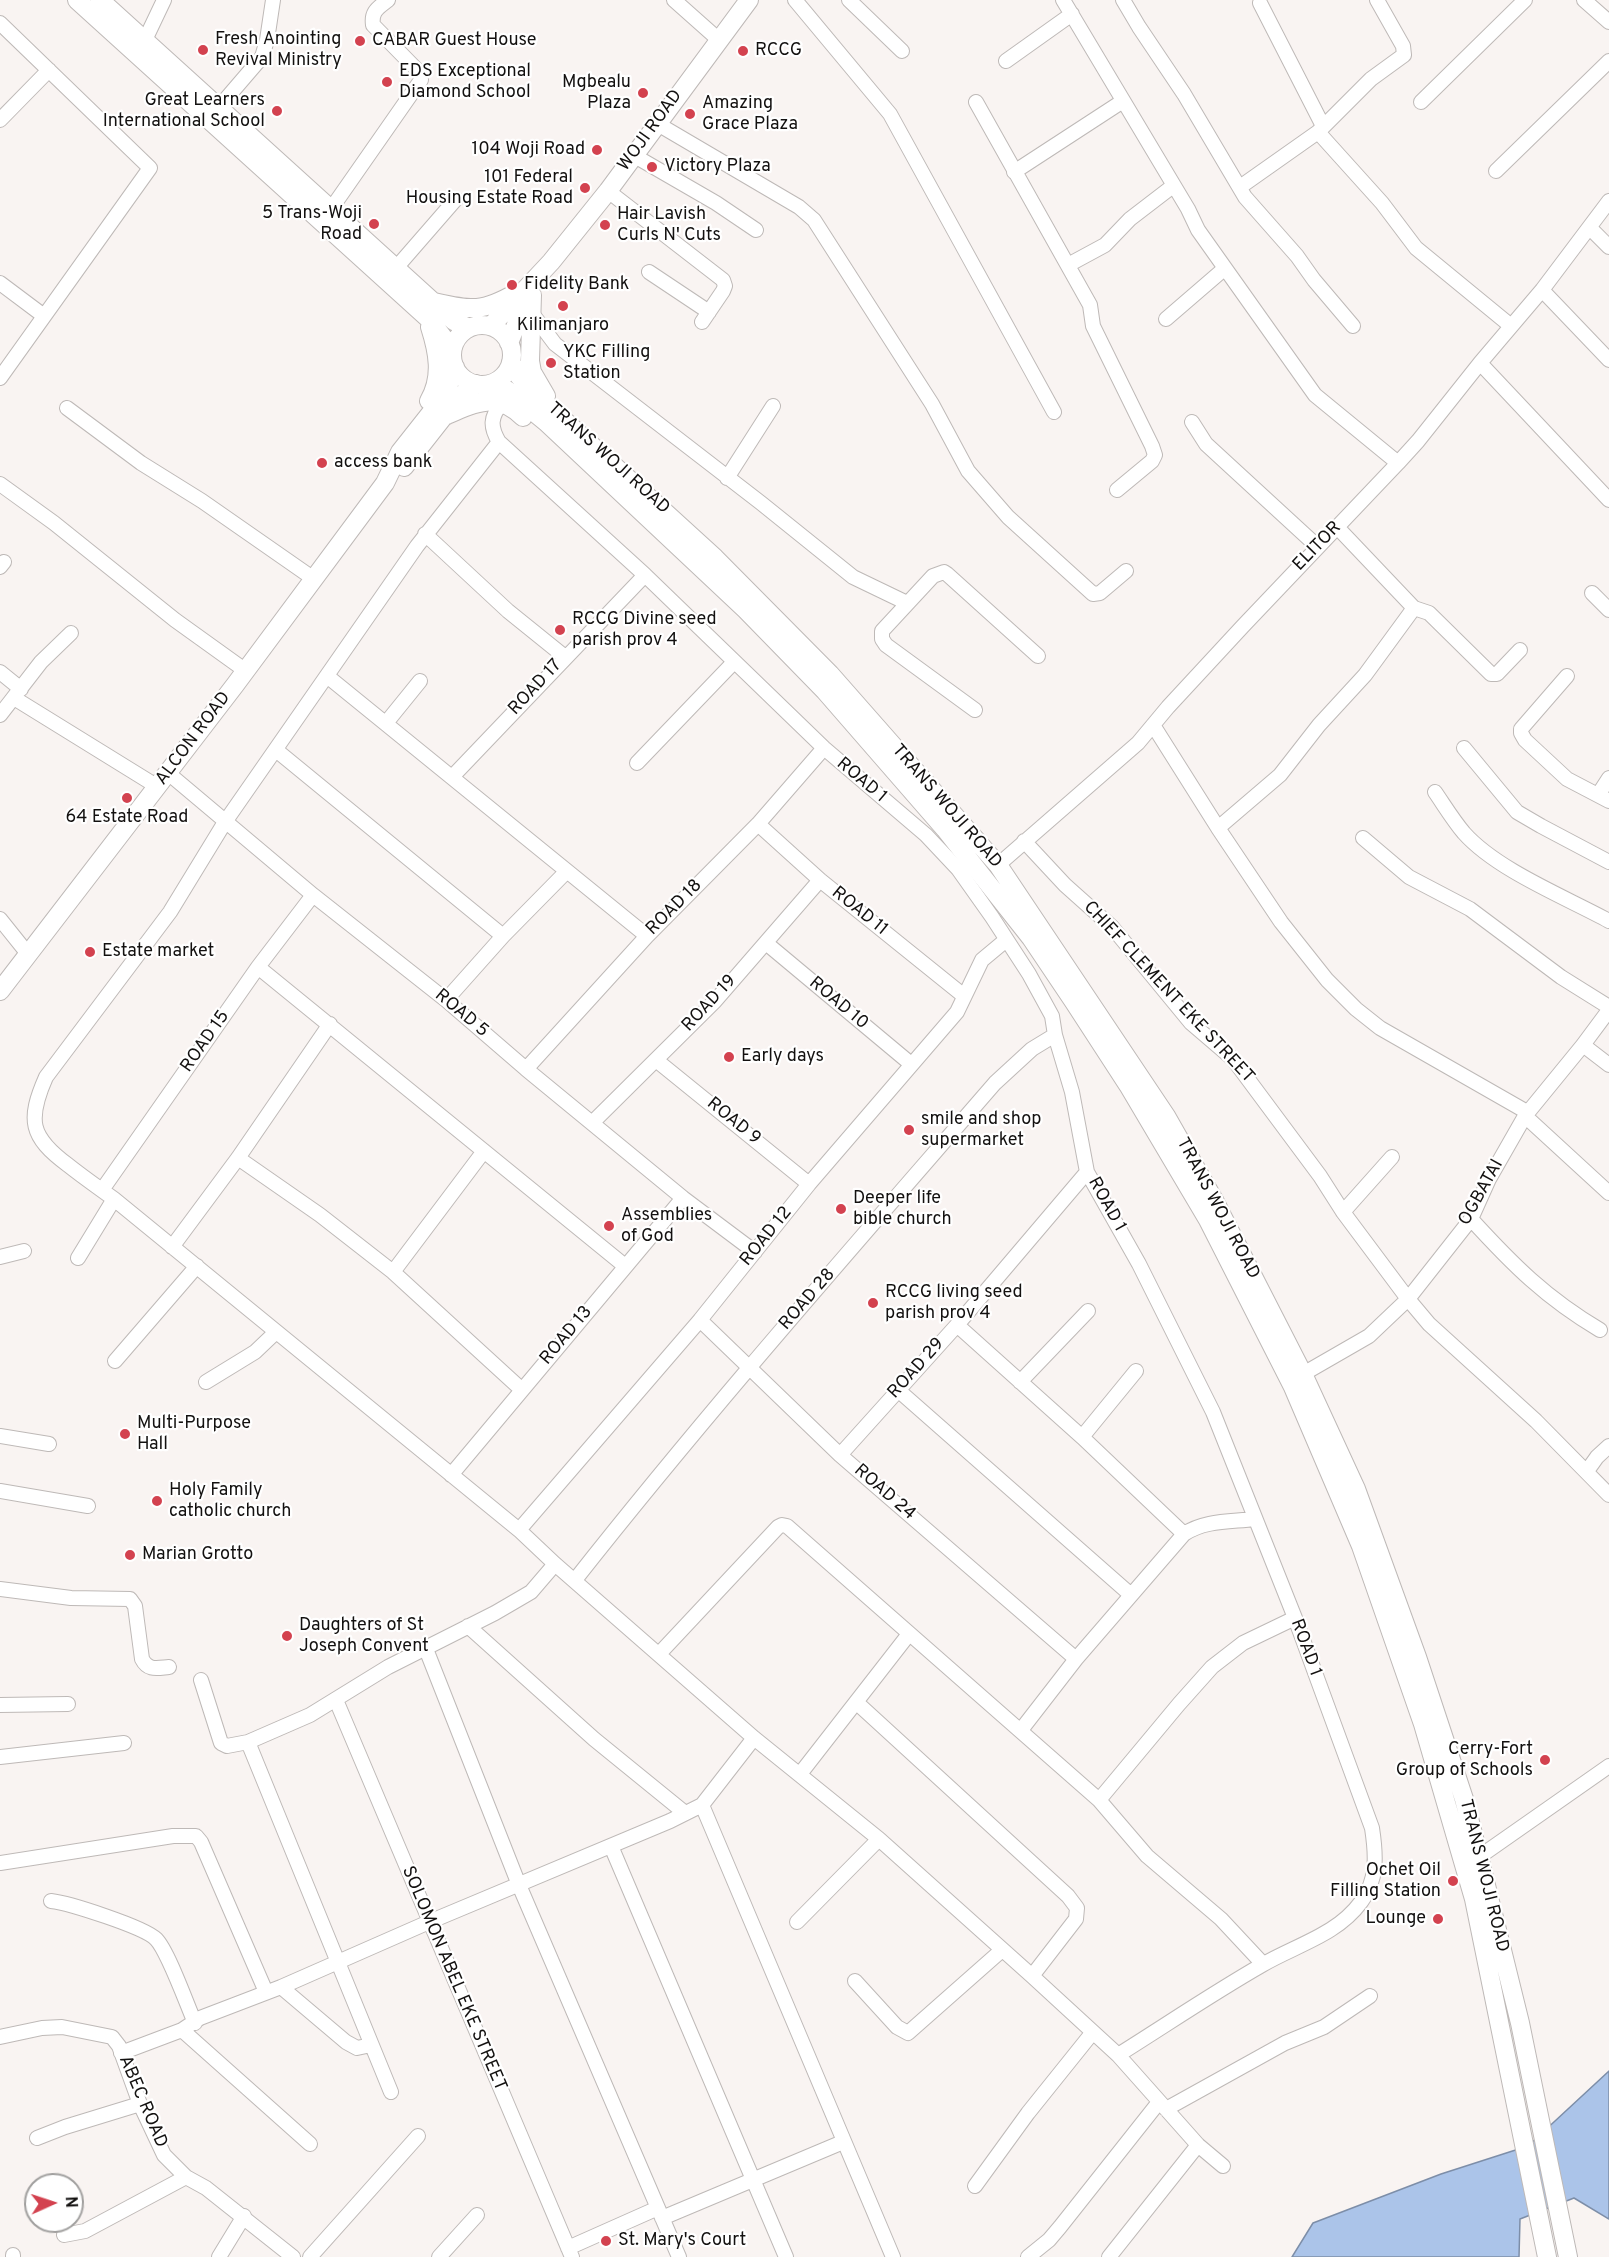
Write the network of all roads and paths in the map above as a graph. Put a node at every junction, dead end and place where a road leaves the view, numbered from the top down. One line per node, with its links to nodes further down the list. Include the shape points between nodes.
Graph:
1 (77, 0): 51 (main road)
2 (100, 0): 19 (main road)
3 (164, 0): 19 (street)
4 (273, 0): 28 (street, via 262,57)
5 (388, 0): 40 (street, via 376,9 373,25 420,74 421,80)
6 (674, 0): 20 (street)
7 (749, 0): 20 (main road, WOJI ROAD)
8 (795, 0): 68 (street, via 890,114)
9 (849, 0): 21 (street)
10 (1063, 0): 16 (street)
11 (1123, 0): 36 (street)
12 (1377, 0): 31 (street, via 1403,46 1404,55 1371,79)
13 (1525, 0): 27 (street)
14 (1584, 0): 17 (street)
15 (1260, 3): 31 (street)
16 (1072, 14): 22 (street); 25 (street)
17 (1609, 22)
18 (0, 23): 24 (street)
19 (146, 40): 28 (main road)
20 (719, 40): 30 (main road, WOJI ROAD)
21 (902, 51)
22 (1006, 61)
23 (1609, 61): 33 (street)
24 (49, 70): 29 (street); 52 (street, via 150,168)
25 (1124, 101): 34 (street); 35 (street)
26 (976, 102): 34 (street)
27 (1421, 102)
28 (219, 107): 40 (main road)
29 (0, 120)
30 (656, 123): 32 (main road, WOJI ROAD); 81 (street, via 799,207 814,220 932,404 968,471 1008,517 1092,594 1100,593)
31 (1321, 129): 36 (street); 56 (street, via 1416,248)
32 (633, 155): 37 (main road, WOJI ROAD); 42 (street)
33 (1496, 171)
34 (1014, 172): 44 (street)
35 (1173, 186): 44 (street, via 1130,219 1105,245); 46 (street)
36 (1240, 187): 55 (street)
37 (608, 191): 47 (street, via 723,280 725,286 706,317); 50 (main road, WOJI ROAD, via 551,262)
38 (456, 200): 45 (street)
39 (1609, 201): 41 (street, ELITOR)
40 (331, 209): 45 (main road)
41 (1590, 228): 43 (street); 49 (street, ELITOR)
42 (756, 230)
43 (1609, 247)
44 (1068, 264): 76 (street, via 1090,305 1093,326 1155,455)
45 (396, 268): 51 (main road)
46 (1224, 269): 53 (street); 73 (street, via 1315,395)
47 (649, 272)
48 (0, 283): 52 (street)
49 (1542, 291): 56 (street, ELITOR); 60 (street)
50 (531, 298): 51 (main road, via 485,308); 54 (main road, WOJI ROAD); 58 (main road); 69 (main road, via 530,361); 74 (street, via 555,344)
51 (430, 309): 57 (main road); 59 (main road); 70 (main road, via 438,368 437,383 427,404)
52 (44, 316): 63 (street)
53 (1166, 319)
54 (491, 326): 57 (main road); 58 (main road)
55 (1353, 326)
56 (1511, 326): 62 (street, ELITOR)
57 (469, 328): 59 (main road, via 461,333)
58 (509, 343): 61 (main road)
59 (454, 358): 64 (main road, via 462,378); 70 (main road)
60 (1609, 360)
61 (511, 362): 64 (main road, via 500,379); 69 (main road, TRANS WOJI ROAD)
62 (1480, 363): 73 (street, ELITOR); 77 (street)
63 (0, 378)
64 (484, 384): 69 (main road, TRANS WOJI ROAD, via 507,390); 70 (main road, via 459,397)
65 (502, 403): 69 (main road, via 512,406 533,424); 70 (main road, via 482,402); 72 (street, via 492,421)
66 (773, 406): 74 (street)
67 (67, 408): 83 (street, via 141,463)
68 (1054, 412)
69 (550, 416): 118 (main road, TRANS WOJI ROAD, via 715,558 830,674); 190 (main road, TRANS WOJI ROAD, via 825,691 945,829 1030,938 1128,1085 1208,1220 1293,1387)
70 (435, 418): 83 (main road, ALCON ROAD, via 402,469 385,483)
71 (1192, 422): 80 (street, via 1206,444)
72 (499, 442): 79 (street); 82 (street, ROAD 1)
73 (1398, 463): 78 (street, ELITOR)
74 (727, 477): 85 (street, via 853,577)
75 (0, 484): 93 (street, via 175,621)
76 (1117, 490)
77 (1609, 500)
78 (1337, 527): 80 (street, ELITOR); 86 (street)
79 (426, 534): 91 (street, via 508,611); 95 (street)
80 (1318, 547): 102 (street, ELITOR)
81 (1126, 571)
82 (645, 575): 91 (street, ROAD 17); 92 (street, ROAD 1)
83 (314, 579): 93 (main road, ALCON ROAD)
84 (1592, 593): 87 (street)
85 (907, 603): 90 (street, via 933,576 944,572); 99 (street, via 882,631 882,639)
86 (1414, 608): 89 (street, via 1430,614 1491,674 1497,674); 114 (street, via 1365,675 1280,775)
87 (1609, 610)
88 (71, 633): 98 (street)
89 (1520, 650)
90 (1038, 656)
91 (565, 657): 107 (street, ROAD 17)
92 (734, 662): 103 (street, ROAD 1); 106 (street)
93 (246, 671): 109 (main road, ALCON ROAD)
94 (0, 672): 98 (street, ROAD 5)
95 (327, 676): 101 (street); 105 (street)
96 (1567, 676): 111 (street, via 1521,733 1567,779)
97 (420, 681): 101 (street)
98 (17, 693): 100 (street); 109 (street, ROAD 5)
99 (975, 710)
100 (0, 715)
101 (386, 723): 107 (street)
102 (1153, 725): 114 (street); 116 (street, ELITOR, via 1122,759)
103 (824, 748): 113 (street, ROAD 18); 126 (street, ROAD 1, via 942,852)
104 (1464, 748): 117 (street, via 1517,812)
105 (276, 750): 112 (street); 124 (street)
106 (637, 763)
107 (452, 777): 119 (street)
108 (1609, 778): 111 (street)
109 (163, 780): 112 (street, ROAD 5); 128 (main road, ALCON ROAD)
110 (1435, 792): 123 (street, via 1464,833 1485,851)
111 (1604, 798)
112 (225, 822): 121 (street, ROAD 5); 148 (street, via 170,912 46,1077 37,1097 34,1112 42,1142)
113 (758, 824): 120 (street, ROAD 11); 125 (street, ROAD 18)
114 (1218, 828): 141 (street, via 1287,931 1356,1010)
115 (1363, 838): 133 (street, via 1409,877 1470,909)
116 (1024, 841): 118 (street, ELITOR); 152 (street, CHIEF CLEMENT EKE STREET, via 1112,927 1191,1023 1233,1059)
117 (1609, 862)
118 (998, 866): 171 (main road, TRANS WOJI ROAD, via 1166,1116)
119 (567, 872): 124 (street); 125 (street)
120 (820, 880): 127 (street, ROAD 19); 131 (street, ROAD 11)
121 (313, 895): 129 (street, ROAD 15); 132 (street, ROAD 5)
122 (0, 919): 128 (street)
123 (1609, 921)
124 (502, 936): 132 (street)
125 (647, 936): 140 (street, ROAD 18)
126 (1006, 940): 131 (street, ROAD 12, via 982,960); 135 (street, ROAD 1, via 1052,1016)
127 (766, 943): 137 (street, ROAD 19); 138 (street, ROAD 10)
128 (28, 954): 130 (main road, ALCON ROAD)
129 (258, 967): 134 (street); 148 (street, ROAD 15)
130 (0, 991)
131 (964, 996): 138 (street, ROAD 12, via 957,1012)
132 (446, 1000): 140 (street, ROAD 5)
133 (1609, 1008): 136 (street, OGBATAI)
134 (330, 1024): 143 (street); 145 (street)
135 (1055, 1035): 146 (street, ROAD 1, via 1072,1092); 169 (street, ROAD 28, via 1032,1049 995,1083)
136 (1583, 1045): 139 (street); 141 (street, OGBATAI)
137 (656, 1060): 142 (street, ROAD 19); 147 (street, ROAD 9)
138 (911, 1064): 147 (street, ROAD 12)
139 (1609, 1065)
140 (526, 1069): 142 (street, ROAD 5)
141 (1526, 1114): 149 (street); 153 (street, OGBATAI)
142 (593, 1122): 150 (street, ROAD 5)
143 (484, 1151): 160 (street); 161 (street)
144 (1392, 1157): 152 (street)
145 (238, 1158): 154 (street); 161 (street)
146 (1087, 1172): 165 (street, ROAD 29); 186 (street, ROAD 1, via 1139,1264 1213,1412)
147 (809, 1184): 156 (street, ROAD 12)
148 (102, 1190): 151 (street)
149 (1609, 1193)
150 (683, 1198): 156 (street, ROAD 5); 160 (street, ROAD 13)
151 (114, 1199): 154 (street); 158 (street)
152 (1343, 1212): 162 (street, CHIEF CLEMENT EKE STREET)
153 (1471, 1220): 162 (street, OGBATAI); 166 (street, via 1535,1285)
154 (172, 1247): 159 (street)
155 (24, 1251): 157 (street)
156 (755, 1252): 164 (street, ROAD 12)
157 (0, 1257)
158 (78, 1258)
159 (197, 1266): 167 (street); 168 (street)
160 (626, 1266): 174 (street, ROAD 13)
161 (393, 1272): 174 (street)
162 (1408, 1299): 171 (street, OGBATAI, via 1369,1336); 181 (street, CHIEF CLEMENT EKE STREET)
163 (1088, 1311): 173 (street)
164 (700, 1320): 169 (street, ROAD 24); 187 (street, ROAD 12)
165 (957, 1325): 173 (street); 175 (street, ROAD 29)
166 (1600, 1330)
167 (276, 1332): 172 (street, via 255,1352); 182 (street)
168 (115, 1360)
169 (749, 1368): 180 (street, ROAD 24); 191 (street, ROAD 28)
170 (1136, 1371): 177 (street)
171 (1303, 1374): 190 (main road, TRANS WOJI ROAD, via 1356,1490)
172 (206, 1382)
173 (1020, 1382): 177 (street)
174 (522, 1390): 182 (street, ROAD 13)
175 (898, 1390): 180 (street, ROAD 29); 193 (street)
176 (0, 1436): 178 (street)
177 (1082, 1437): 188 (street)
178 (49, 1444)
179 (1609, 1446): 181 (street)
180 (840, 1455): 199 (street, ROAD 24)
181 (1587, 1471): 184 (street, CHIEF CLEMENT EKE STREET)
182 (452, 1475): 187 (street)
183 (0, 1491): 185 (street)
184 (1609, 1495)
185 (88, 1506)
186 (1255, 1519): 188 (street, via 1208,1523); 194 (street, ROAD 1)
187 (519, 1530): 189 (street)
188 (1184, 1534): 193 (street)
189 (555, 1564): 191 (street); 195 (street, via 531,1592)
190 (1380, 1576): 201 (main road, TRANS WOJI ROAD)
191 (575, 1580): 198 (street)
192 (0, 1589): 200 (street, via 71,1598 130,1599 135,1606 145,1665)
193 (1131, 1595): 199 (street)
194 (1295, 1618): 214 (street, via 1243,1643 1212,1667); 227 (street, ROAD 1, via 1372,1828 1374,1877 1362,1901 1334,1928)
195 (468, 1626): 197 (street); 216 (street, via 594,1739)
196 (909, 1634): 198 (street, via 782,1525); 204 (street); 207 (street)
197 (426, 1649): 203 (street, via 388,1667); 221 (street)
198 (660, 1654): 208 (street)
199 (1076, 1659): 207 (street)
200 (169, 1666)
201 (1412, 1666): 219 (main road, TRANS WOJI ROAD, via 1464,1799); 265 (main road, TRANS WOJI ROAD, via 1474,1899)
202 (201, 1680): 209 (street, via 221,1743 227,1746)
203 (336, 1700): 209 (street); 223 (street, SOLOMON ABEL EKE STREET)
204 (856, 1702): 213 (street); 228 (street, via 1077,1908 1076,1919)
205 (68, 1704): 206 (street)
206 (0, 1705)
207 (1021, 1730): 214 (street)
208 (754, 1737): 213 (street); 215 (street)
209 (248, 1742): 226 (street)
210 (124, 1743): 211 (street)
211 (0, 1757)
212 (1609, 1766): 219 (street)
213 (800, 1774): 217 (street)
214 (1099, 1800): 227 (street, via 1148,1856 1221,1919)
215 (702, 1805): 216 (street); 244 (street)
216 (685, 1813): 218 (street)
217 (879, 1839): 224 (street); 225 (street)
218 (612, 1846): 221 (street); 249 (street)
219 (1479, 1857): 266 (main road, TRANS WOJI ROAD, via 1520,2024)
220 (0, 1863): 231 (street, via 173,1836 196,1836)
221 (519, 1885): 223 (street); 251 (street)
222 (51, 1901): 233 (street, via 71,1904 155,1938 166,1956)
223 (429, 1922): 226 (street); 255 (street, SOLOMON ABEL EKE STREET)
224 (797, 1922)
225 (1002, 1950): 228 (street); 229 (street, via 908,2033 897,2027)
226 (338, 1962): 230 (street); 236 (street)
227 (1263, 1964): 238 (street, ROAD 1)
228 (1032, 1976): 234 (street)
229 (855, 1981)
230 (281, 1987): 231 (street); 236 (street, via 346,2043 357,2048)
231 (266, 1992): 233 (street, via 200,2018)
232 (1370, 1996): 241 (street, via 1324,2027)
233 (189, 2027): 237 (street); 245 (street)
234 (1093, 2032): 238 (street); 250 (street)
235 (0, 2037): 237 (street, ABEC ROAD, via 42,2028 80,2030 112,2037)
236 (371, 2045): 239 (street)
237 (121, 2053): 240 (street, ABEC ROAD)
238 (1118, 2055): 241 (street)
239 (391, 2092)
240 (140, 2104): 243 (street); 248 (street, ABEC ROAD, via 164,2155)
241 (1163, 2106): 246 (street); 263 (street, via 1049,2240)
242 (418, 2136): 258 (street)
243 (37, 2138)
244 (843, 2142): 249 (street); 262 (street)
245 (310, 2144)
246 (1198, 2145): 247 (street); 264 (street)
247 (1223, 2166)
248 (186, 2177): 253 (street, ABEC ROAD); 254 (street, via 85,2230)
249 (752, 2179): 251 (street); 261 (street)
250 (975, 2187)
251 (660, 2213): 255 (street); 260 (street)
252 (477, 2215): 259 (street)
253 (244, 2216): 256 (street); 257 (street, ABEC ROAD)
254 (64, 2235)
255 (570, 2252)
256 (219, 2257)
257 (293, 2257)
258 (310, 2257)
259 (439, 2257)
260 (679, 2257)
261 (786, 2257)
262 (892, 2257)
263 (1028, 2257)
264 (1109, 2257)
265 (1547, 2257)
266 (1568, 2257)

